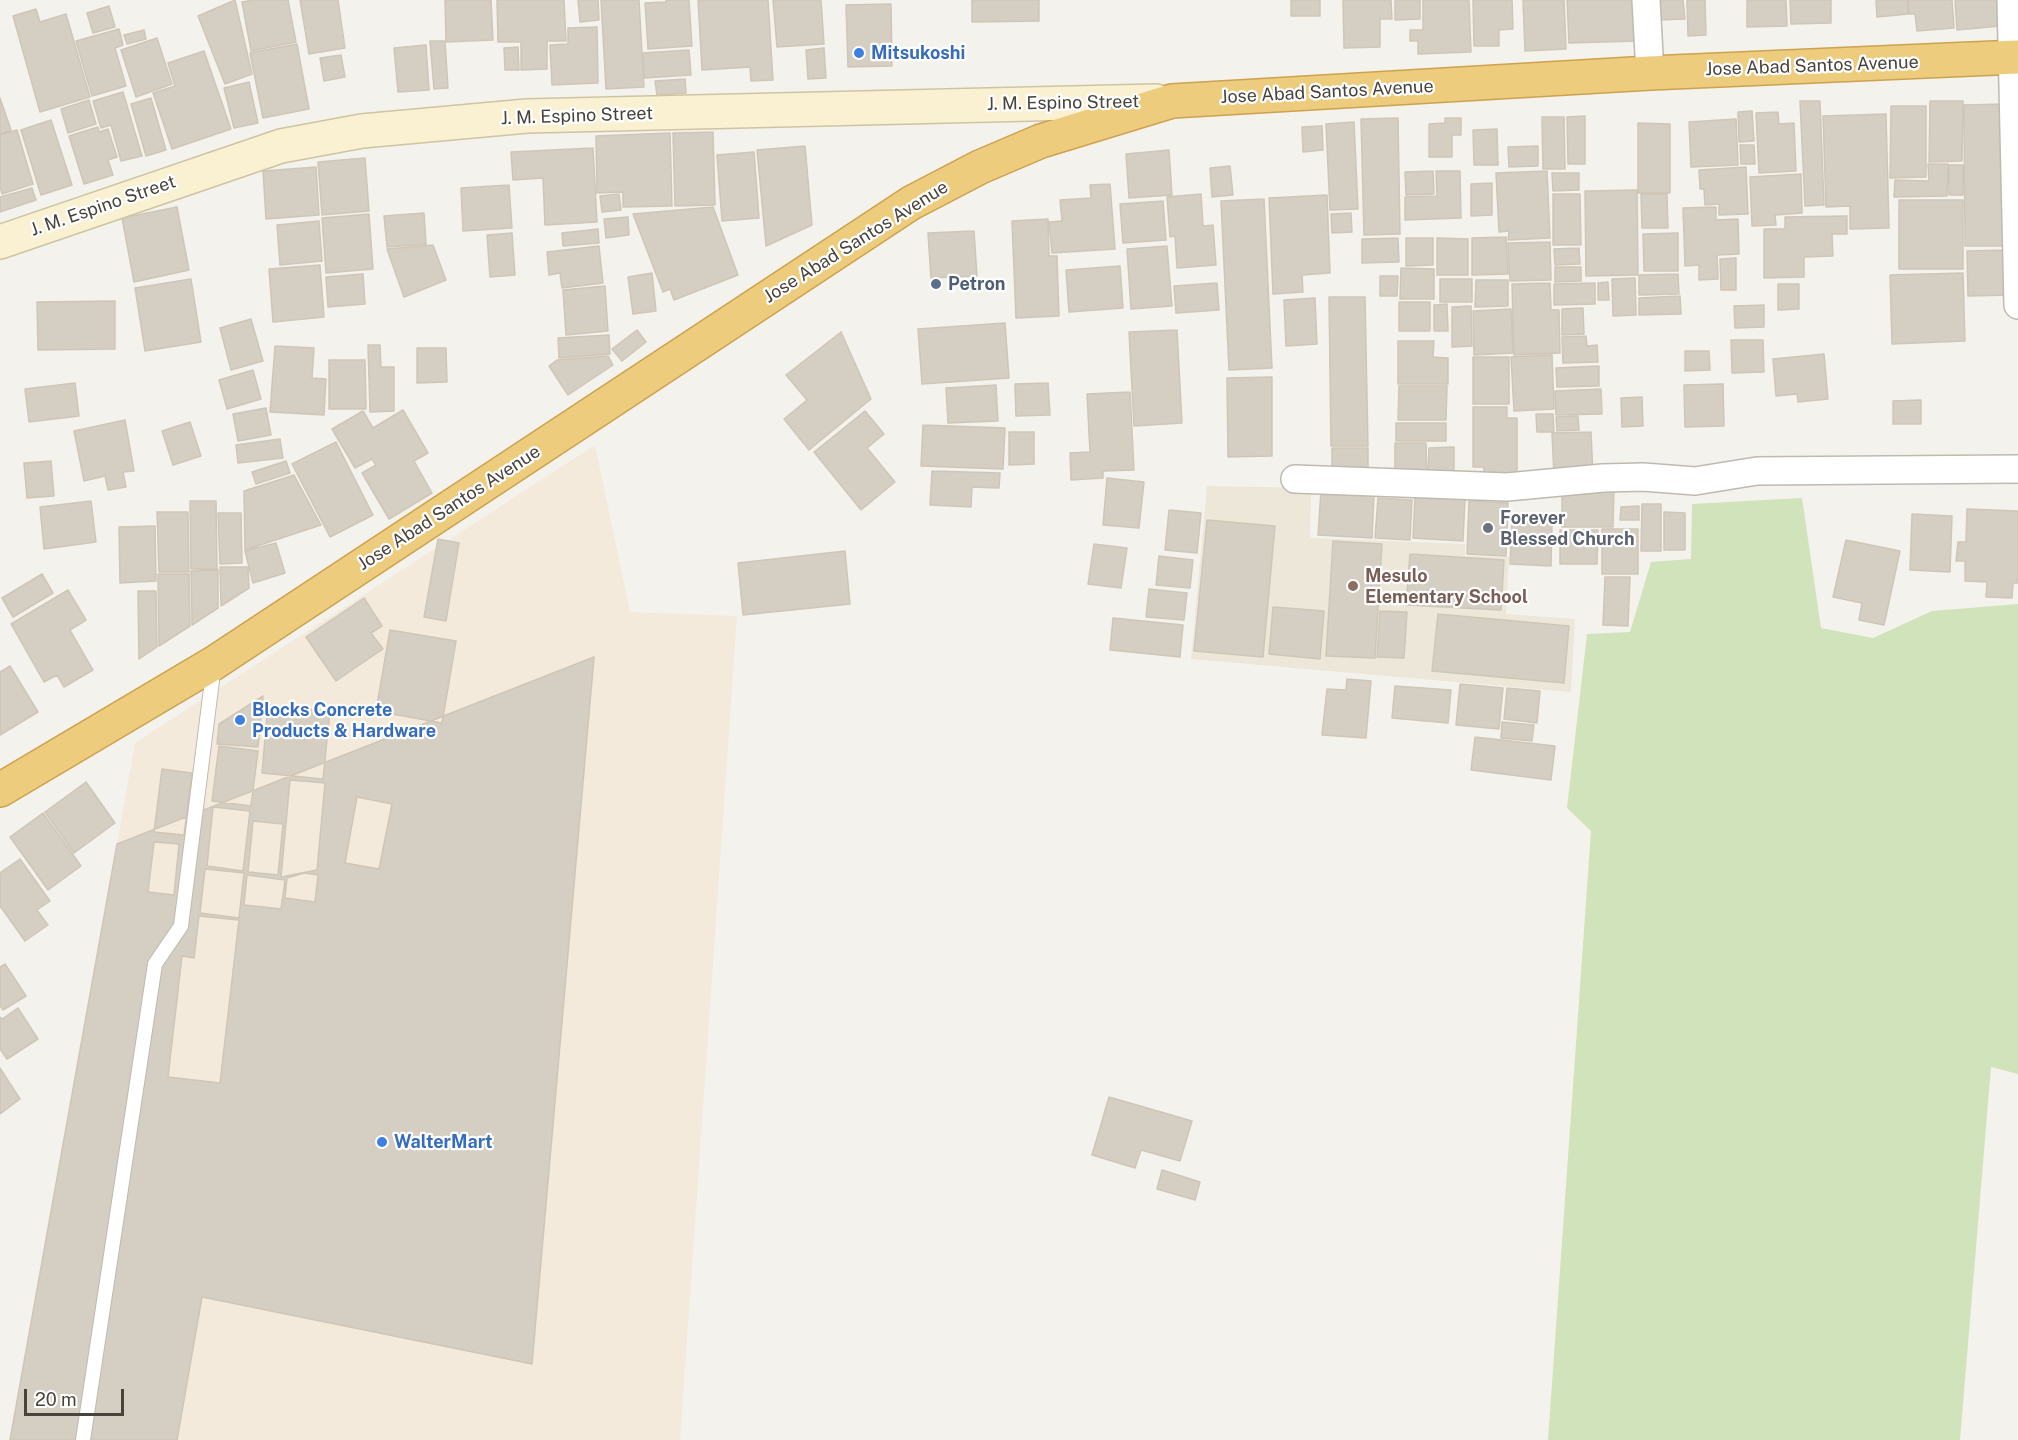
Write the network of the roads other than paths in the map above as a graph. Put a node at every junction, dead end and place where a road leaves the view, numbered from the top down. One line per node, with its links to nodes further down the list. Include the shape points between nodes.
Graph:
1 (1646, 0): 4 (street)
2 (2011, 0): 3 (street)
3 (2016, 57): 4 (highway, Jose Abad Santos Avenue); 7 (street)
4 (1650, 73): 5 (highway, Jose Abad Santos Avenue)
5 (1172, 101): 6 (main road, J. M. Espino Street, via 527,116 362,131 281,146); 10 (highway, Jose Abad Santos Avenue, via 1041,141 980,167 910,204)
6 (0, 242)
7 (2018, 305)
8 (2018, 469): 9 (street, via 1757,471 1695,481 1604,478 1507,487)
9 (1295, 479)
10 (214, 663): 11 (highway, Jose Abad Santos Avenue); 12 (lane, via 180,926 155,964)
11 (0, 790)
12 (83, 1440)

